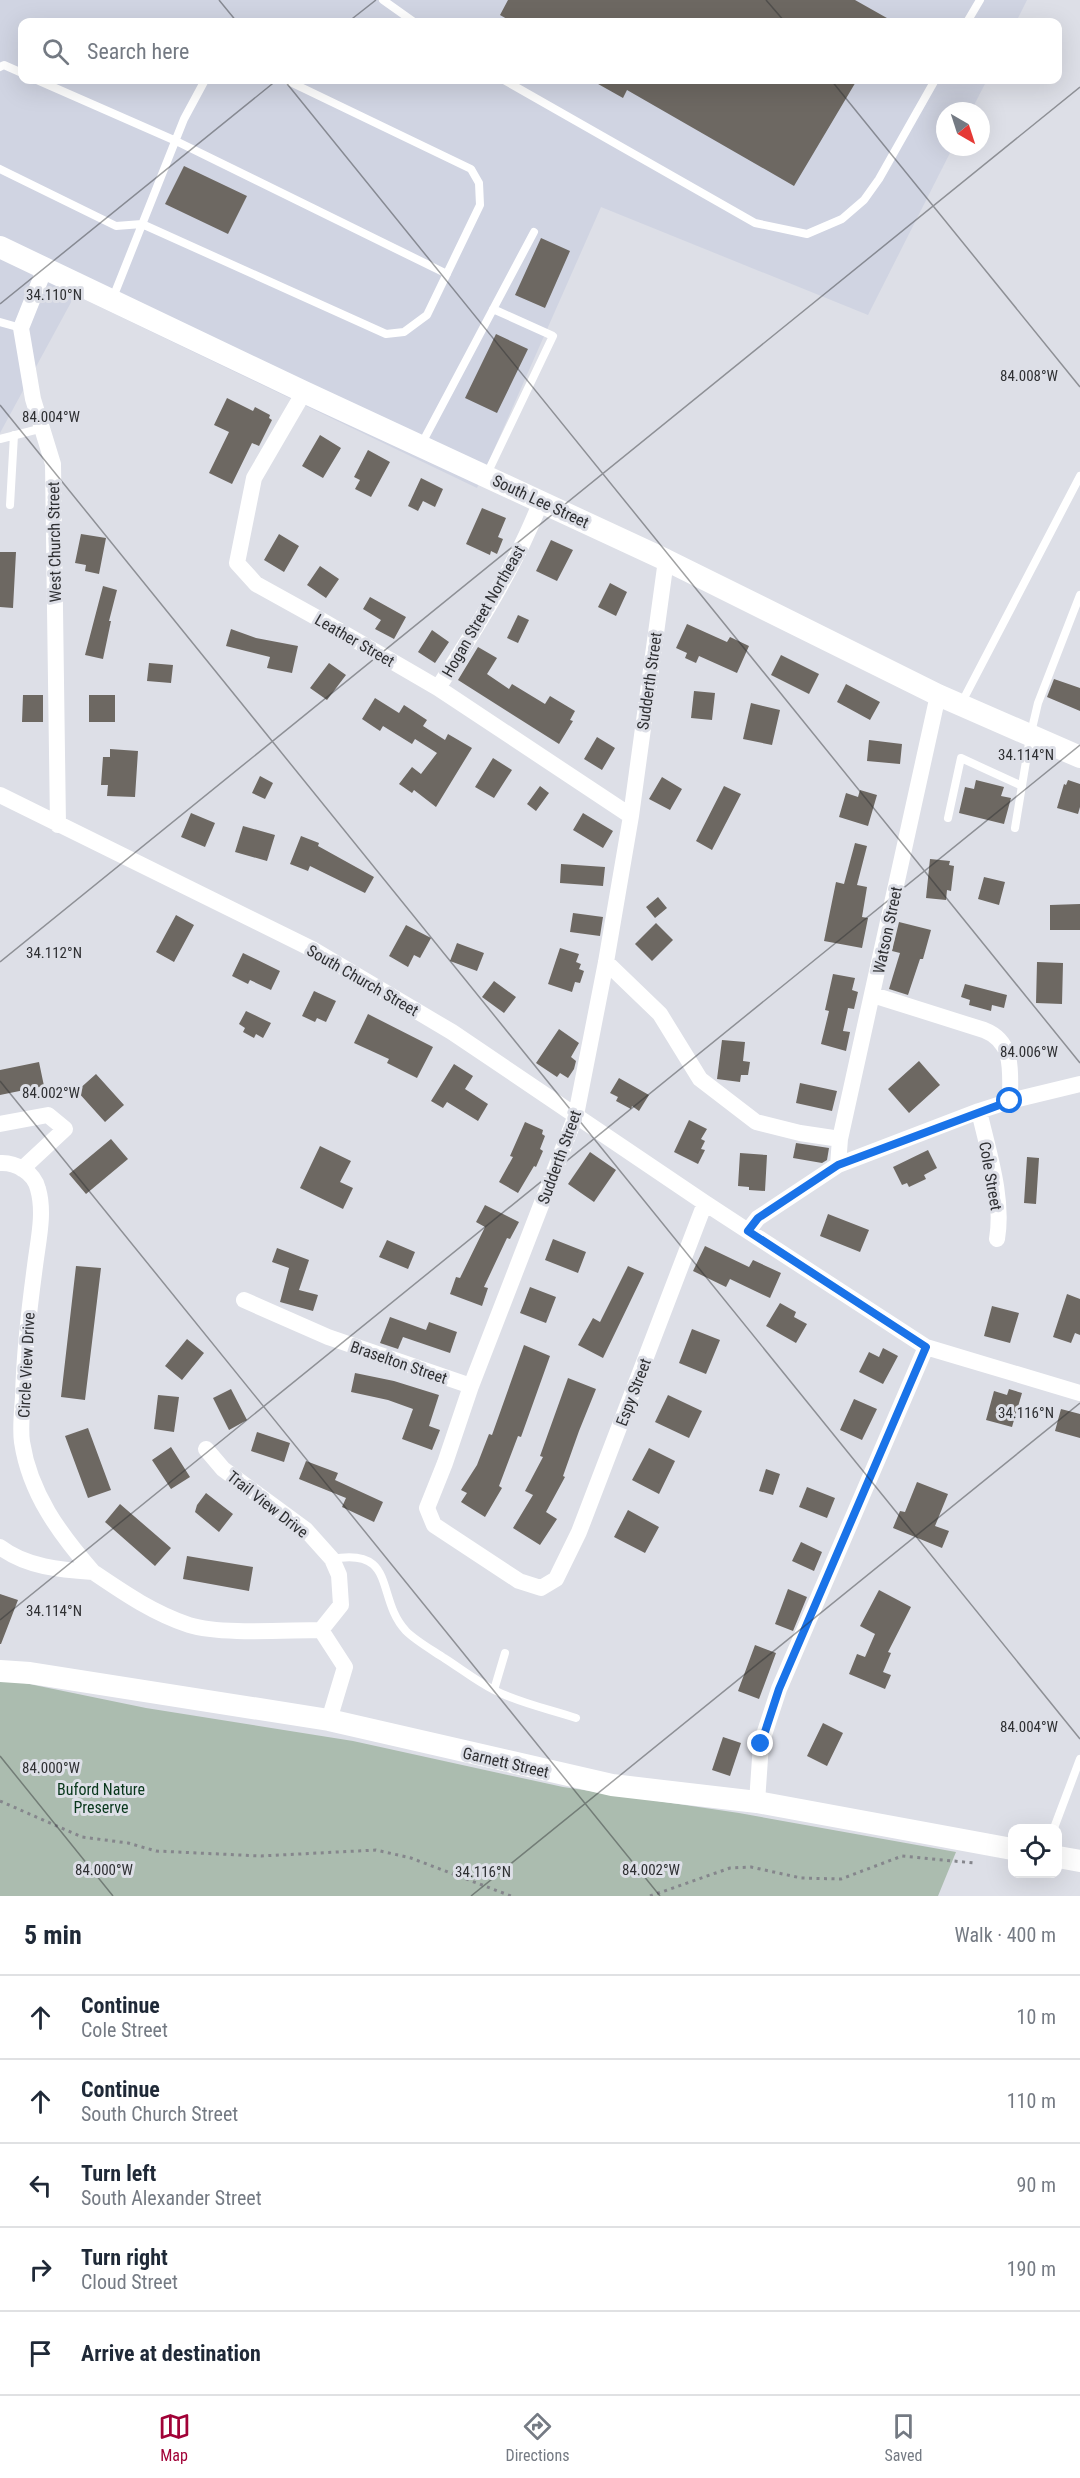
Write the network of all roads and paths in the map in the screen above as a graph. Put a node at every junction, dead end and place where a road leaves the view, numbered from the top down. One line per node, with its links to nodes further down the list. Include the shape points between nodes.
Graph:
1 (383, 0): 3 (lane)
2 (980, 0): 4 (lane)
3 (408, 18)
4 (969, 18)
5 (0, 67): 6 (lane)
6 (18, 71)
7 (46, 84): 12 (lane)
8 (203, 84): 12 (lane)
9 (294, 84): 18 (lane, via 471,169 479,183 480,205)
10 (511, 84): 11 (lane, via 754,223 807,234 842,219 864,200)
11 (933, 84)
12 (176, 141): 14 (lane); 18 (lane)
13 (0, 169): 14 (lane, via 116,226)
14 (142, 224): 18 (lane, via 386,334 404,332 427,315); 19 (lane)
15 (534, 231): 20 (lane)
16 (0, 248): 17 (street, South Lee Street)
17 (45, 268): 19 (street, South Lee Street); 22 (street)
18 (447, 274)
19 (112, 300): 23 (street, South Lee Street)
20 (493, 309): 27 (lane); 28 (lane, via 554,336)
21 (0, 322): 22 (lane)
22 (21, 328): 24 (street, West Church Street, via 33,399)
23 (304, 393): 27 (street, South Lee Street); 34 (street, Leather Street, via 254,478 237,563 256,584)
24 (43, 428): 25 (lane); 43 (street, West Church Street, via 53,464)
25 (14, 435): 26 (lane); 31 (lane)
26 (0, 439)
27 (421, 446): 28 (street, South Lee Street)
28 (486, 476): 30 (street, South Lee Street)
29 (1080, 476): 36 (lane)
30 (541, 501): 32 (street, South Lee Street); 34 (street, Hogan Street Northeast, via 491,604)
31 (10, 505)
32 (666, 560): 35 (street, South Lee Street); 41 (street, Sudderth Street)
33 (1080, 595): 37 (lane, via 1038,703)
34 (438, 688): 41 (street, Leather Street)
35 (938, 695): 36 (street, South Lee Street); 46 (street, Watson Street)
36 (960, 705): 37 (street, South Lee Street)
37 (1030, 737): 38 (street, South Lee Street); 39 (lane)
38 (1080, 757)
39 (1022, 786): 42 (lane, via 961,758); 44 (lane)
40 (0, 795): 43 (street, South Church Street)
41 (631, 816): 45 (street, Sudderth Street)
42 (948, 818)
43 (58, 825): 50 (street, South Church Street, via 312,949 452,1032)
44 (1015, 828)
45 (606, 962): 50 (street, Sudderth Street); 52 (street, via 660,1014 700,1079 756,1122)
46 (873, 995): 48 (street, via 999,1038 1007,1056); 52 (street, Watson Street)
47 (1080, 1084): 48 (street)
48 (1010, 1101): 49 (street)
49 (979, 1112): 54 (street); 58 (street, Cole Street, via 993,1172)
50 (576, 1115): 56 (street, South Church Street); 61 (street, Sudderth Street)
51 (0, 1124): 55 (street, via 48,1115 65,1129)
52 (840, 1139): 54 (street, Watson Street)
53 (0, 1163): 55 (street, via 12,1163)
54 (838, 1165): 57 (street, via 758,1218)
55 (22, 1169): 66 (street, Circle View Drive, via 38,1188 41,1215 24,1343 22,1440 28,1468 46,1512)
56 (705, 1203): 57 (street, South Church Street); 67 (street, Espy Street, via 579,1532)
57 (748, 1231): 60 (street, South Church Street)
58 (997, 1239)
59 (244, 1300): 61 (street, Braselton Street, via 328,1336)
60 (926, 1347): 62 (street, South Church Street); 76 (street, via 779,1689 761,1744)
61 (471, 1386): 67 (street, Sudderth Street, via 427,1508 434,1525 519,1581 542,1588)
62 (1080, 1393)
63 (206, 1449): 65 (street, Trail View Drive, via 224,1469 306,1530)
64 (0, 1547): 66 (street, Circle View Drive, via 40,1566)
65 (332, 1559): 68 (street, Trail View Drive, via 339,1575 342,1605); 71 (lane, via 366,1558 383,1579 396,1617 407,1632)
66 (93, 1572): 68 (street, Circle View Drive, via 143,1607 191,1626)
67 (556, 1579)
68 (321, 1630): 73 (street, via 345,1667)
69 (505, 1653): 71 (lane)
70 (0, 1671): 73 (street, Garnett Street)
71 (494, 1690): 72 (lane)
72 (576, 1718)
73 (329, 1720): 76 (street, Garnett Street, via 612,1785)
74 (1080, 1760): 77 (lane)
75 (0, 1801): 82 (path, via 82,1837 156,1851 261,1856 376,1850 411,1858)
76 (757, 1802): 78 (street, Garnett Street)
77 (1056, 1824)
78 (1008, 1848)
79 (979, 1855): 83 (path, via 976,1863 902,1856 841,1879 801,1878 751,1867 730,1868)
80 (1062, 1858): 81 (street)
81 (1080, 1861)
82 (511, 1896)
83 (650, 1896)

